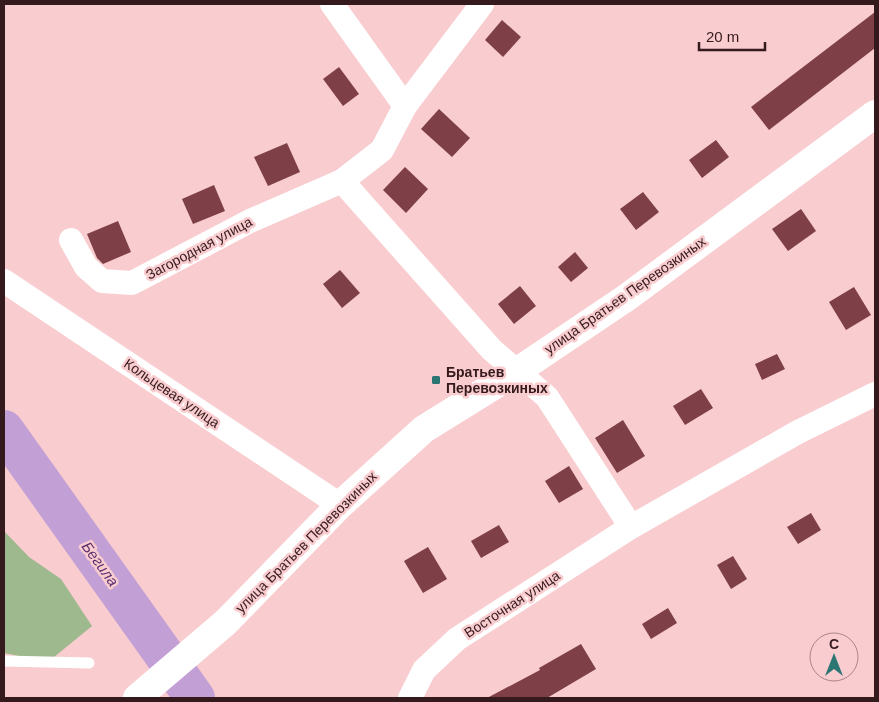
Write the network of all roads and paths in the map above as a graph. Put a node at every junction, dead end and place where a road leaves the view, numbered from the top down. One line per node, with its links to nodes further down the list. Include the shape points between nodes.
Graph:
1 (332, 4): 3 (street)
2 (482, 4): 3 (street, Загородная улица)
3 (405, 106): 5 (street, Загородная улица, via 382,150)
4 (875, 114): 8 (street, улица Братьев Перевозкиных, via 626,298)
5 (342, 181): 6 (street, Загородная улица, via 250,221 132,284 102,281 86,267); 8 (street, via 492,350)
6 (71, 240)
7 (4, 281): 10 (street, Кольцевая улица)
8 (516, 372): 10 (street, улица Братьев Перевозкиных, via 424,429); 11 (street, via 547,397)
9 (875, 394): 11 (street, Восточная улица, via 798,432)
10 (340, 505): 14 (street, улица Братьев Перевозкиных, via 226,622)
11 (631, 526): 15 (street, Восточная улица, via 457,639 424,670)
12 (4, 661): 13 (lane)
13 (89, 663)
14 (137, 698)
15 (410, 698)

